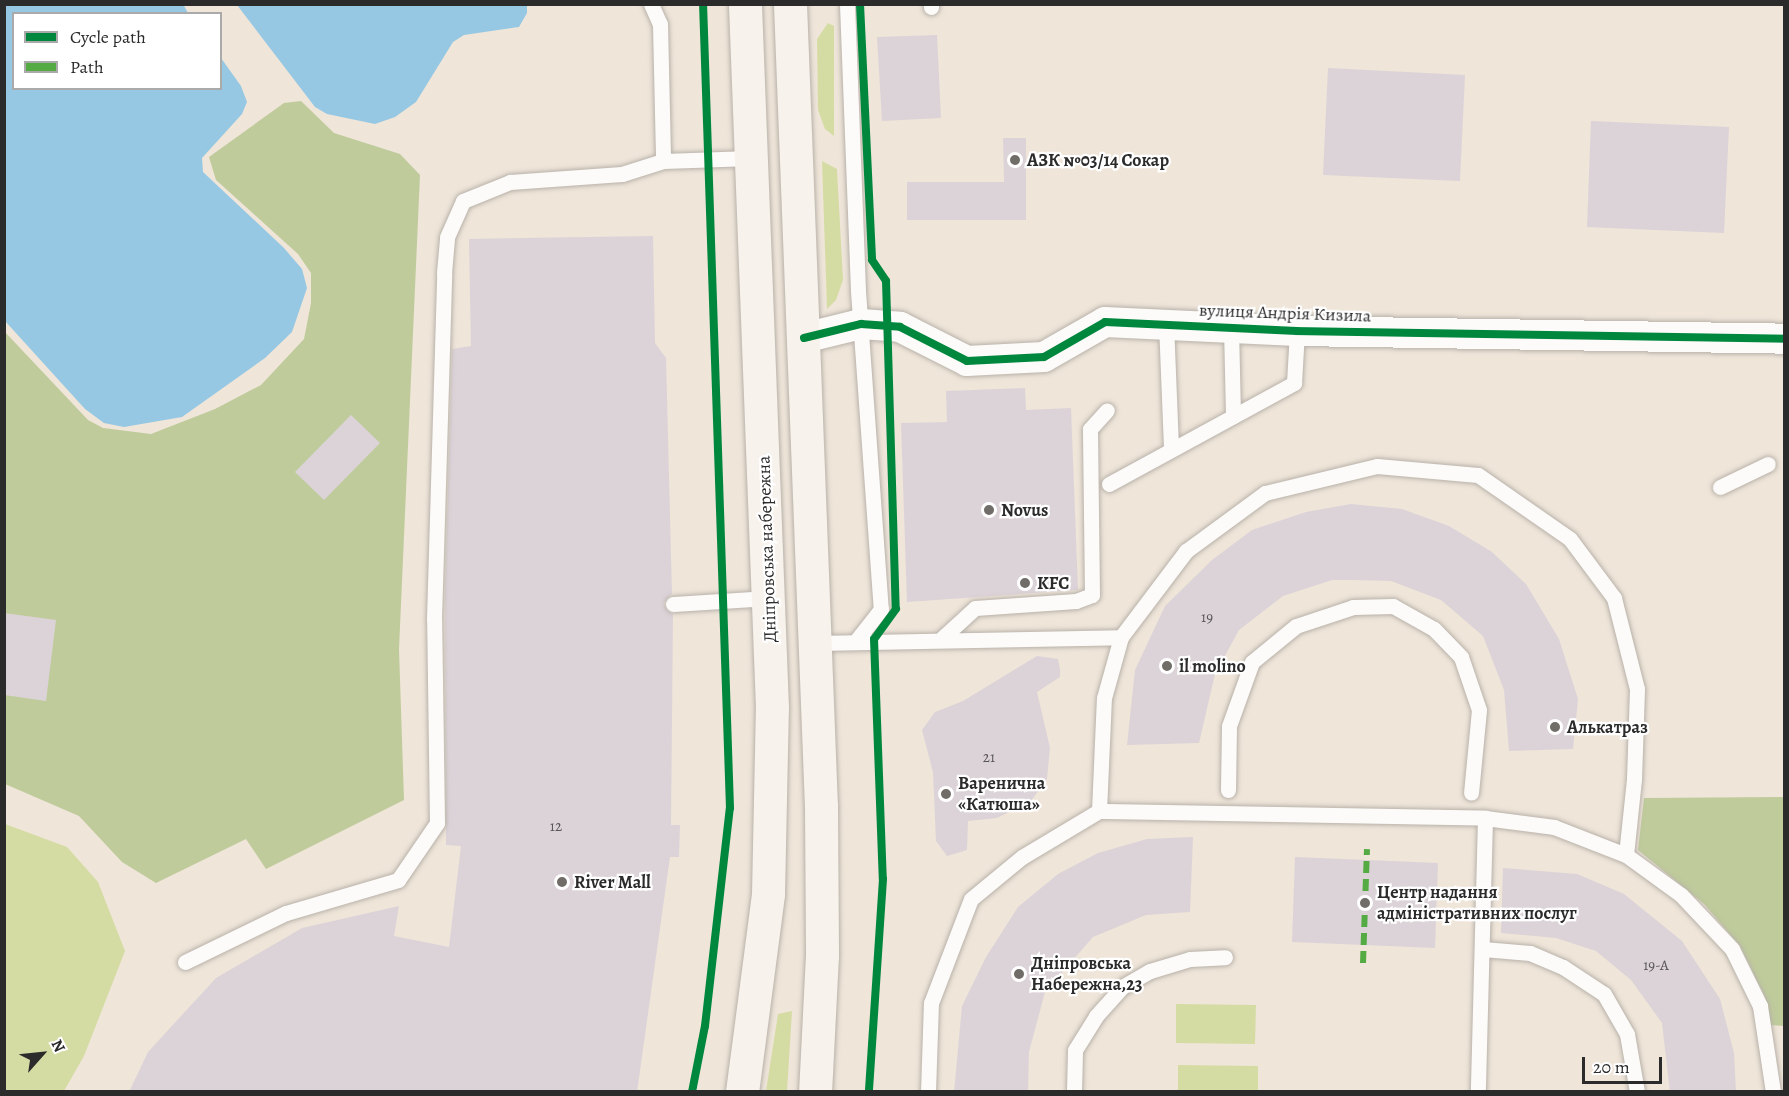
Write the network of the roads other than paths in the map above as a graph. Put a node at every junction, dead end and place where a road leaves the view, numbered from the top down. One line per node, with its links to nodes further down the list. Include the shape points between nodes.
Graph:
1 (651, 4): 6 (lane, via 660,24)
2 (745, 4): 5 (main road, Дніпровська набережна)
3 (790, 4): 11 (main road)
4 (847, 4): 8 (lane)
5 (751, 158): 6 (lane); 19 (main road, Дніпровська набережна)
6 (663, 161): 32 (lane, via 622,174 510,182 463,201 453,216 444,273 436,496 437,823 398,879 286,913)
7 (1166, 323): 8 (street, вулиця Андрія Кизила, via 1105,322 1044,357 967,361 900,327); 9 (street, вулиця Андрія Кизила); 15 (lane)
8 (861, 324): 11 (street, вулиця Андрія Кизила); 22 (lane, via 880,609)
9 (1231, 327): 10 (street, вулиця Андрія Кизила); 14 (lane)
10 (1297, 331): 12 (street, вулиця Андрія Кизила); 14 (lane, via 1294,383)
11 (804, 338): 24 (main road)
12 (1785, 339)
13 (1107, 410): 23 (lane, via 1090,429 1092,595 1076,601 975,608)
14 (1233, 416): 15 (lane)
15 (1171, 449): 17 (lane)
16 (1768, 464): 18 (lane)
17 (1109, 484)
18 (1720, 487)
19 (769, 597): 20 (lane); 33 (main road, Дніпровська набережна, via 772,708 768,894)
20 (673, 604)
21 (1121, 637): 23 (lane); 27 (lane, via 1104,698); 29 (lane, via 1186,551 1265,493 1377,466 1478,475 1570,538 1614,598 1637,688)
22 (857, 640): 23 (lane); 24 (lane)
23 (940, 640)
24 (816, 643): 34 (main road, via 822,908)
25 (1228, 790): 26 (lane, via 1229,726 1252,662 1296,626 1353,607 1393,606 1434,629 1461,657 1479,710)
26 (1471, 793)
27 (1099, 811): 28 (lane); 35 (lane, via 1022,857 971,899 931,1003)
28 (1485, 818): 29 (lane, via 1554,827); 30 (lane)
29 (1626, 855): 39 (lane, via 1681,895 1732,949 1760,1006)
30 (1483, 949): 37 (lane); 38 (lane, via 1530,953 1563,967 1604,994 1627,1034)
31 (1225, 957): 36 (lane, via 1190,959 1150,971 1122,987 1096,1016 1075,1050)
32 (185, 962)
33 (742, 1092)
34 (814, 1092)
35 (928, 1092)
36 (1074, 1092)
37 (1478, 1092)
38 (1637, 1092)
39 (1773, 1092)

